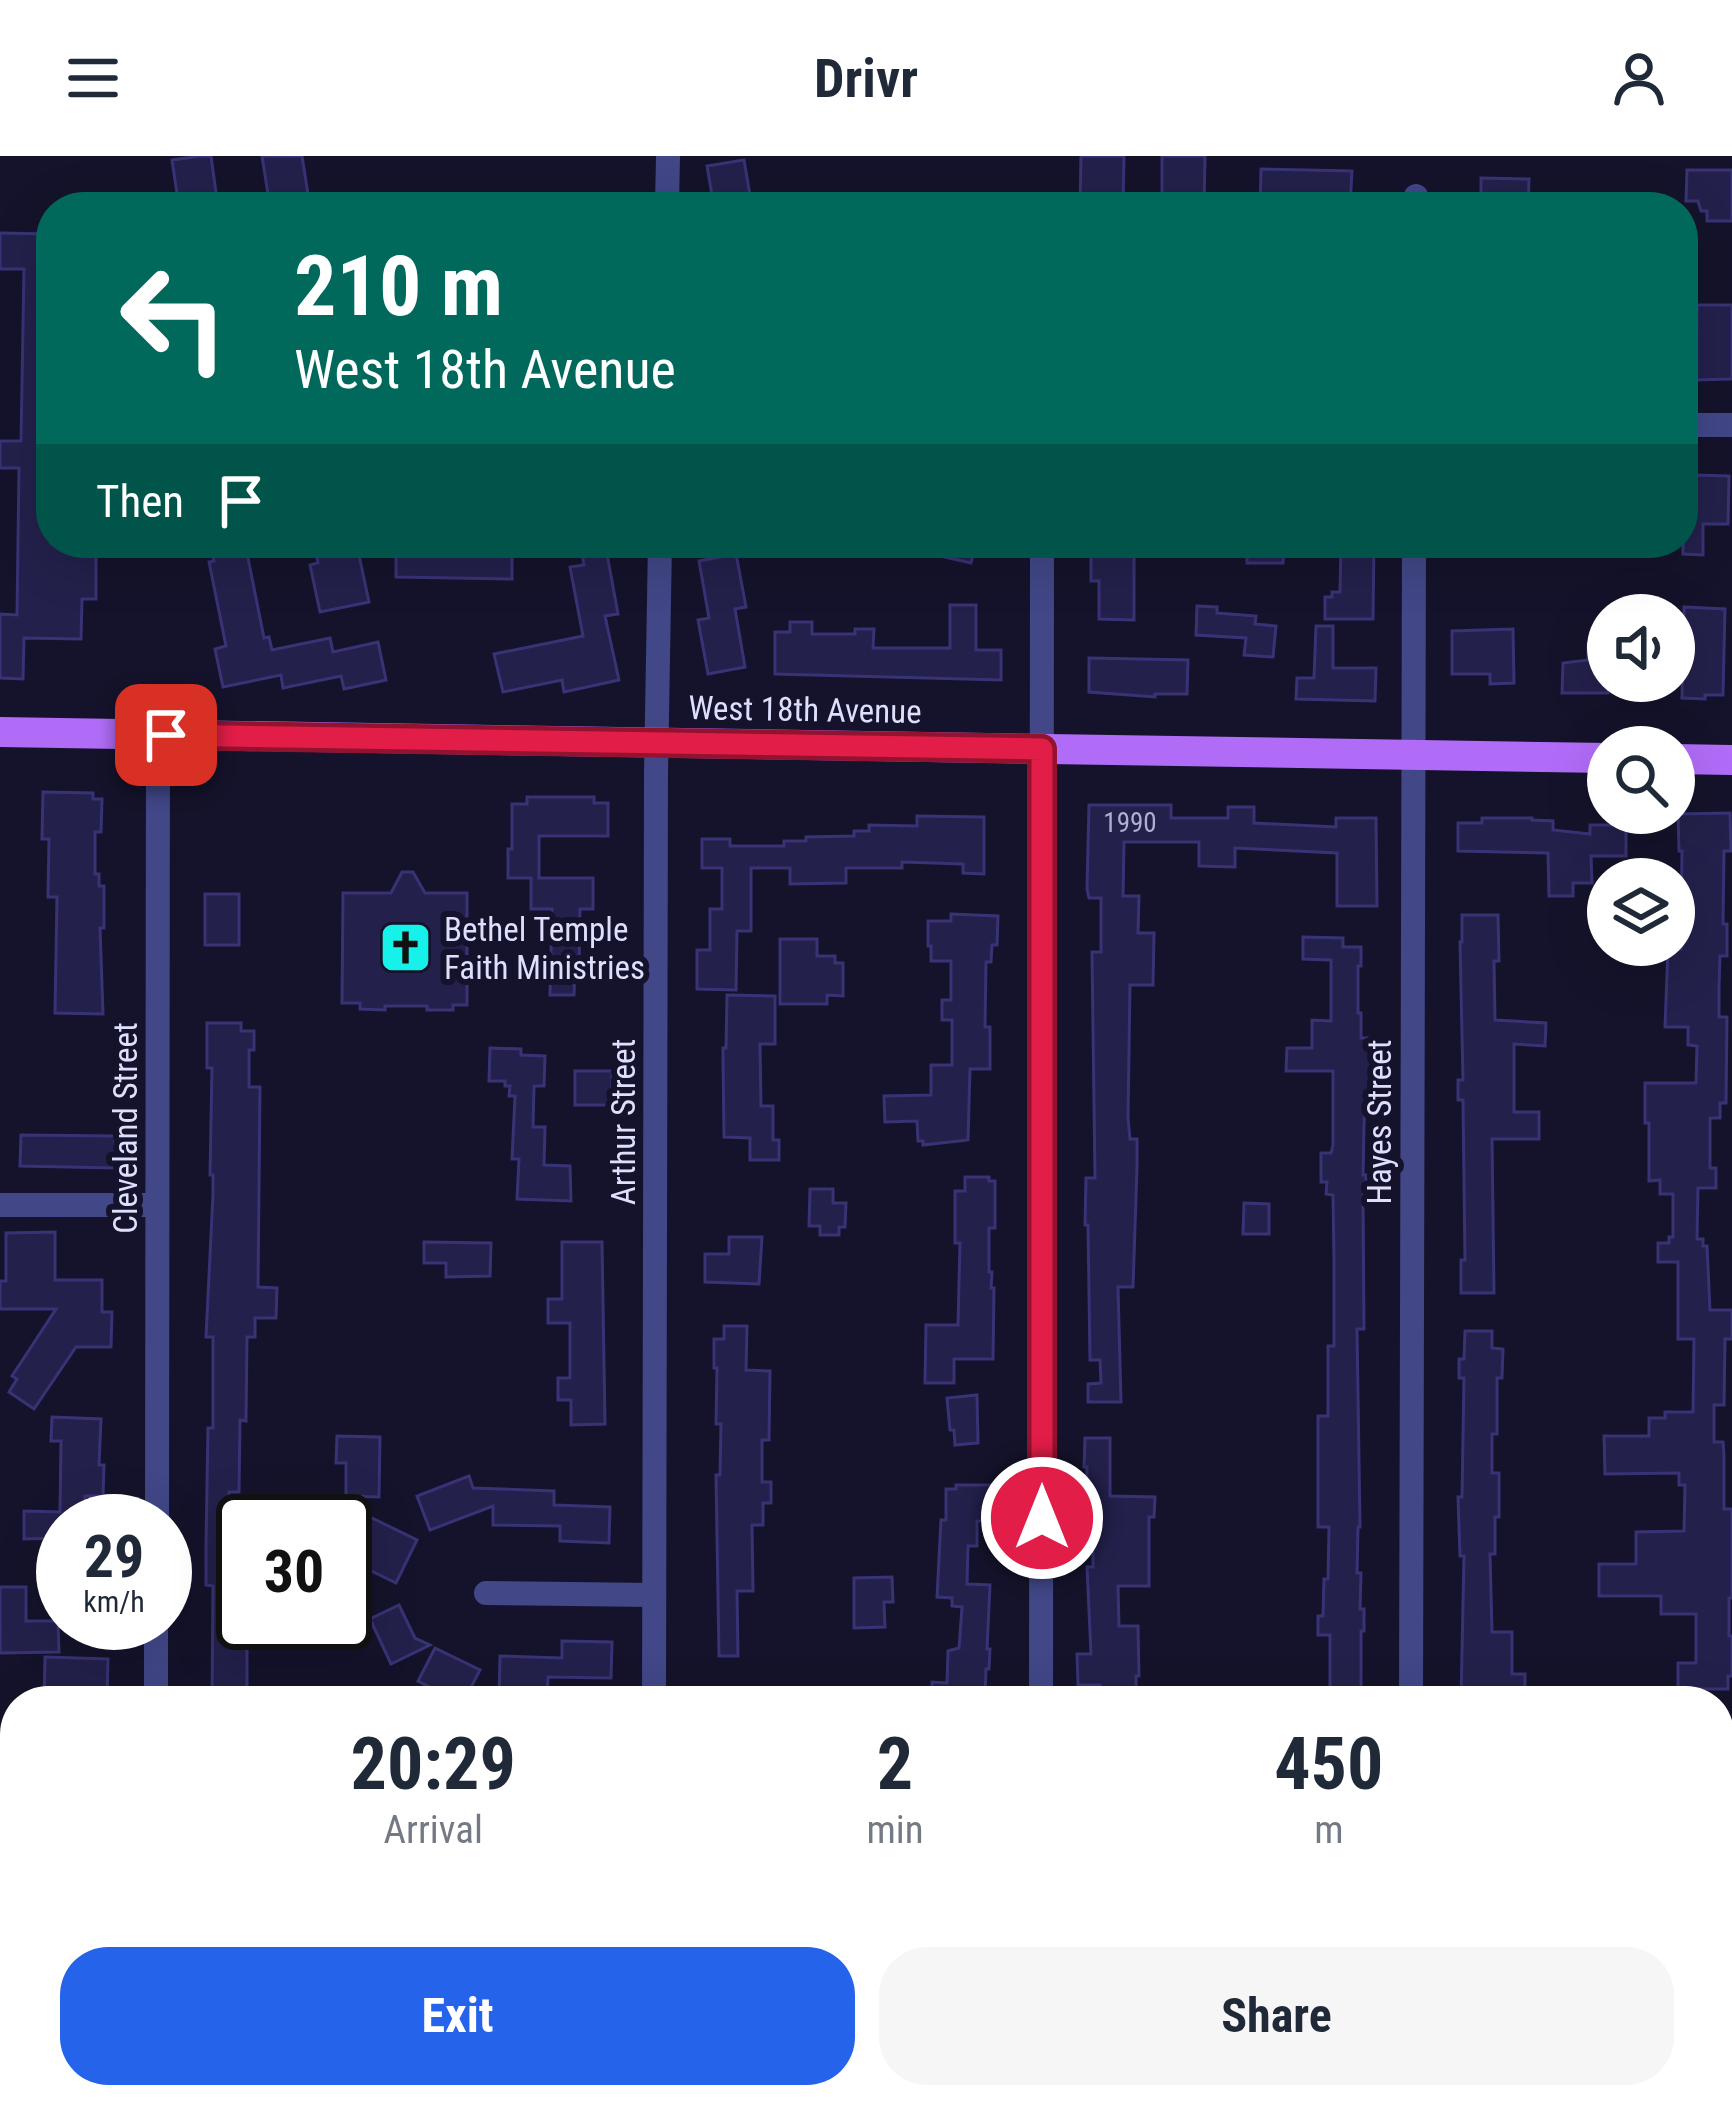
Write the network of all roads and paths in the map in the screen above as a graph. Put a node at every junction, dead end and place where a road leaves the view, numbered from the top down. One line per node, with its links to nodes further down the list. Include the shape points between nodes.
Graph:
1 (668, 156): 2 (street)
2 (667, 192)
3 (1698, 425): 4 (street)
4 (1732, 425)
5 (660, 558): 10 (street, Arthur Street)
6 (1042, 558): 11 (street)
7 (1414, 558): 12 (street, Hayes Street)
8 (0, 731): 9 (main road, West 18th Avenue)
9 (158, 735): 10 (main road, West 18th Avenue); 17 (street, Cleveland Street)
10 (657, 742): 11 (main road, West 18th Avenue); 20 (street, Arthur Street)
11 (1042, 749): 12 (main road, West 18th Avenue); 24 (street)
12 (1412, 754): 13 (main road, West 18th Avenue); 25 (street, Hayes Street)
13 (1587, 758)
14 (1695, 759): 15 (main road)
15 (1732, 760)
16 (0, 1204): 17 (street)
17 (158, 1204): 18 (street, Cleveland Street)
18 (157, 1494)
19 (486, 1593): 20 (street)
20 (655, 1595): 23 (street, Arthur Street)
21 (156, 1650): 22 (street)
22 (156, 1686)
23 (655, 1686)
24 (1041, 1686)
25 (1412, 1686)

